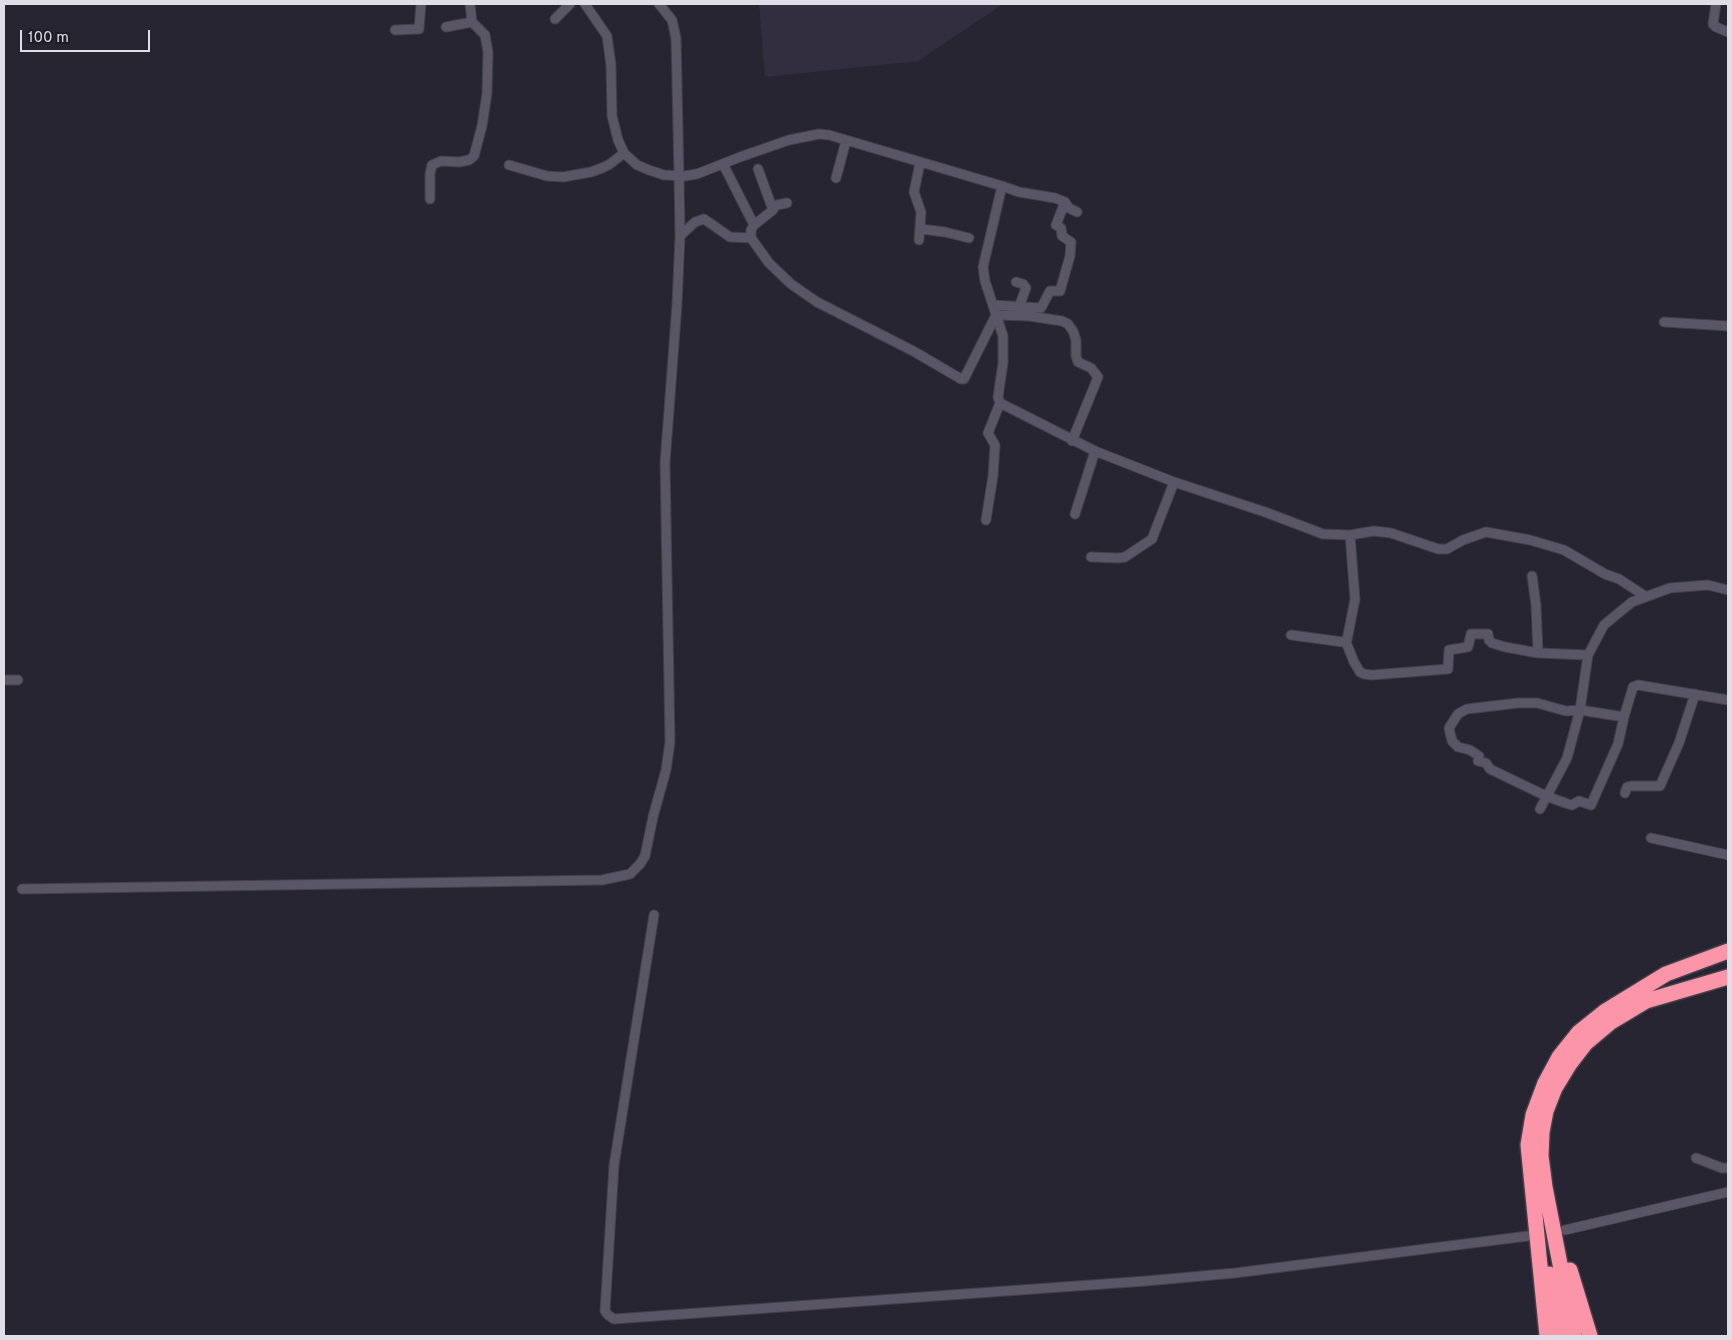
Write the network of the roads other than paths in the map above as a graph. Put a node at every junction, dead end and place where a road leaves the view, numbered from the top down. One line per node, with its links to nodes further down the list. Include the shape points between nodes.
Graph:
1 (421, 4): 10 (street, via 418,30)
2 (470, 4): 8 (street)
3 (570, 4): 7 (street)
4 (585, 4): 13 (street, via 607,36 613,125)
5 (659, 4): 18 (street, via 672,20 676,38)
6 (1716, 4): 11 (street, via 1713,24)
7 (555, 19)
8 (472, 22): 9 (street); 21 (street, via 487,39 489,63 482,126 474,156 469,160 441,161 432,165)
9 (446, 27)
10 (395, 30)
11 (1728, 32)
12 (846, 141): 14 (street); 16 (street, via 824,134 802,136); 19 (street)
13 (624, 153): 15 (street, via 602,168 563,177 547,176); 18 (street, via 649,170)
14 (920, 163): 20 (street); 27 (street, via 914,192 921,212)
15 (509, 164)
16 (723, 164): 18 (street); 26 (street)
17 (758, 170): 24 (street)
18 (679, 176): 28 (street)
19 (836, 178)
20 (1002, 186): 22 (street); 33 (street, via 983,266)
21 (430, 199)
22 (1065, 202): 25 (street); 34 (street, via 1056,225 1062,236 1071,242 1061,289 1050,291 1041,308)
23 (786, 203): 24 (street)
24 (772, 206): 26 (street, via 773,212)
25 (1077, 212)
26 (754, 224): 29 (street)
27 (921, 229): 30 (street); 31 (street)
28 (680, 236): 29 (street, via 704,219 730,238); 64 (street, via 665,463 670,742 645,856 630,874 602,880)
29 (751, 238): 35 (street, via 785,279 817,302 961,379 964,379)
30 (970, 238)
31 (919, 240)
32 (1016, 282): 34 (street, via 1026,288)
33 (993, 305): 34 (street); 35 (street)
34 (1019, 307)
35 (996, 315): 38 (street, via 1003,344); 39 (street, via 1062,321 1073,331 1078,362 1091,368 1098,376)
36 (1664, 322): 37 (street)
37 (1728, 326)
38 (1000, 403): 39 (street); 43 (street, via 988,431 995,445)
39 (1072, 441): 40 (street)
40 (1095, 452): 41 (street); 42 (street)
41 (1174, 482): 44 (street, via 1323,534); 45 (street, via 1152,539 1125,557)
42 (1075, 514)
43 (986, 520)
44 (1350, 535): 48 (street, via 1390,533 1438,550 1486,532 1530,540 1564,550); 50 (street, via 1355,599)
45 (1091, 557)
46 (1532, 576): 51 (street)
47 (1728, 590): 48 (street, via 1708,585 1685,586)
48 (1645, 596): 52 (street, via 1632,602 1604,626)
49 (1291, 635): 50 (street)
50 (1346, 642): 51 (street, via 1360,672 1372,675 1448,669 1450,650 1468,647 1471,634 1488,634 1492,643)
51 (1538, 652): 52 (street)
52 (1588, 655): 57 (street)
53 (4, 680): 54 (street)
54 (18, 680)
55 (1695, 694): 56 (street); 58 (street, via 1638,685 1633,687); 59 (street, via 1660,786 1631,786)
56 (1728, 700)
57 (1580, 710): 58 (street); 60 (street, via 1567,758); 60 (street, via 1566,711 1537,703 1494,705 1467,709 1458,714 1450,725 1452,741 1458,747 1470,750 1490,769)
58 (1624, 717): 60 (street, via 1618,744 1590,805 1579,801 1572,805)
59 (1625, 793)
60 (1546, 796): 61 (street)
61 (1540, 809)
62 (1651, 838): 63 (street)
63 (1728, 856)
64 (22, 889)
65 (654, 915): 73 (street, via 614,1165 605,1311 614,1319 1236,1273)
66 (1728, 951): 70 (highway, via 1666,974 1604,1012 1579,1032 1559,1058 1533,1114 1528,1145)
67 (1728, 977): 70 (highway, via 1646,1002 1611,1022 1586,1042 1555,1088 1546,1111)
68 (1696, 1158): 69 (street)
69 (1728, 1168)
70 (1539, 1188): 74 (highway); 75 (highway); 76 (highway); 77 (highway)
71 (1728, 1192): 72 (street)
72 (1565, 1230)
73 (1528, 1236)
74 (1547, 1336)
75 (1562, 1336)
76 (1574, 1336)
77 (1590, 1336)

